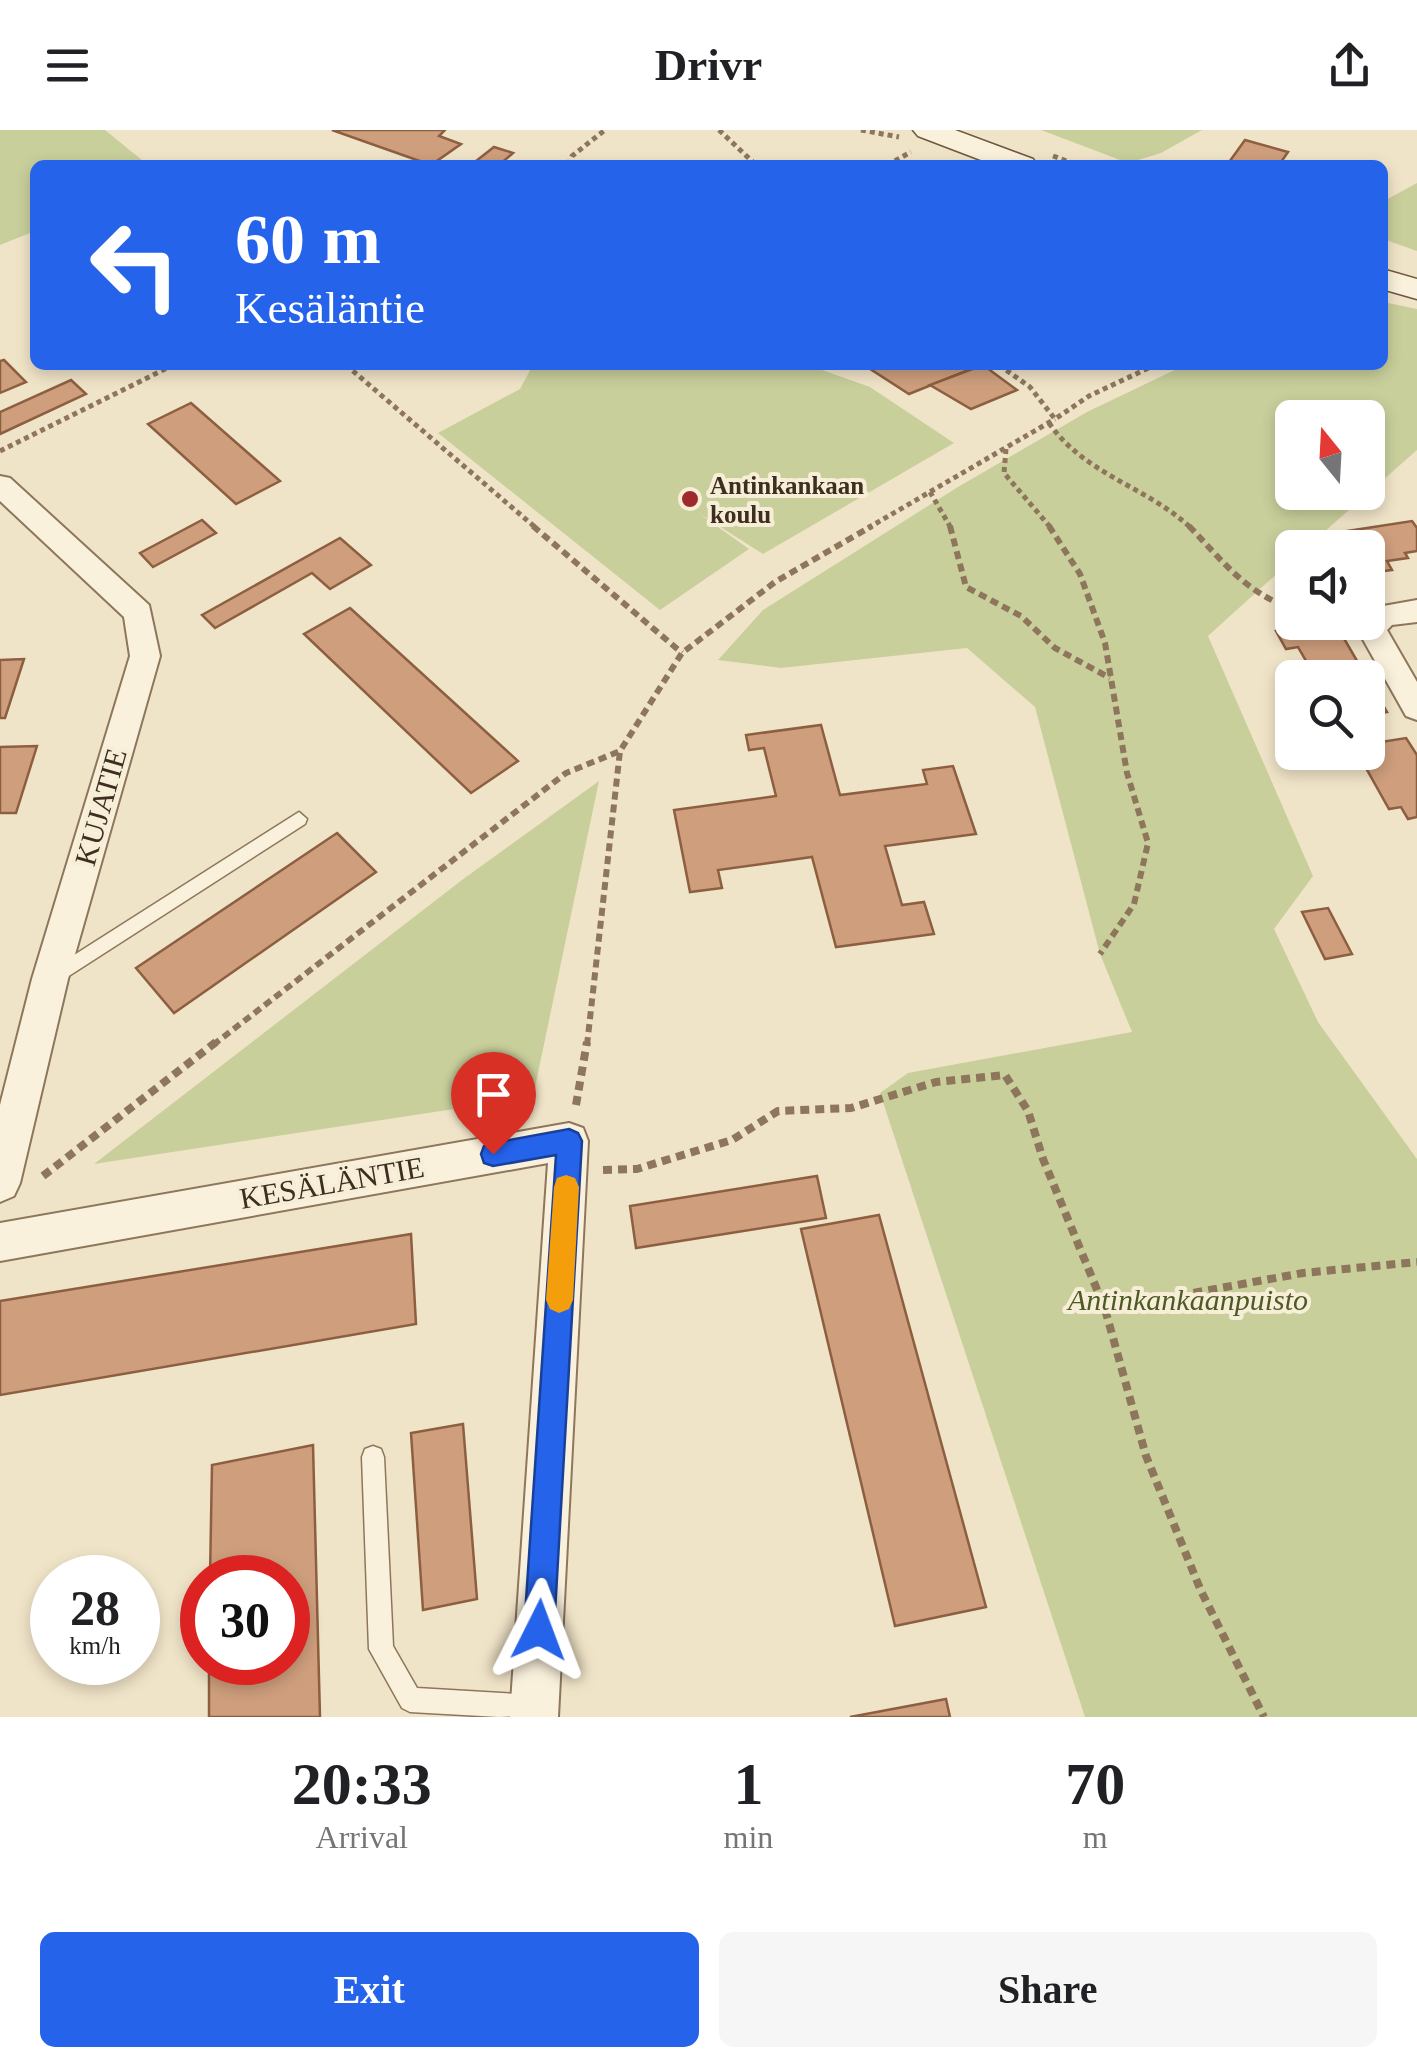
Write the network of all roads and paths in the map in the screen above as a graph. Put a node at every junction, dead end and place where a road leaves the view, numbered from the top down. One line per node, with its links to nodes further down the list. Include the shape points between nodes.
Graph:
1 (605, 130): 4 (path)
2 (719, 130): 5 (path)
3 (928, 130): 6 (street)
4 (570, 160)
5 (751, 160)
6 (1009, 160)
7 (1388, 282): 8 (street)
8 (1417, 289)
9 (163, 370): 15 (path)
10 (352, 370): 20 (path)
11 (1006, 370): 13 (path, via 1030,387)
12 (1144, 370): 13 (path)
13 (1052, 421): 14 (path); 18 (path, via 1062,446 1076,458 1170,509 1247,588)
14 (1006, 448): 17 (path); 21 (path, via 1004,473 1080,574)
15 (0, 451)
16 (0, 485): 26 (street, KUJATIE, via 138,613 145,656)
17 (930, 492): 20 (path, via 775,582); 21 (path, via 952,527 966,587 1022,616 1055,648)
18 (1275, 605)
19 (1417, 610): 22 (street, via 1383,616 1371,627)
20 (682, 653): 23 (path)
21 (1111, 679): 25 (path, via 1127,773 1148,843 1134,904)
22 (1417, 708)
23 (620, 751): 27 (path); 28 (path, via 566,773)
24 (299, 820): 26 (lane)
25 (1100, 954)
26 (50, 979): 29 (street, KUJATIE)
27 (568, 1156): 30 (street, KESÄLÄNTIE); 32 (path, via 637,1169 732,1140 778,1111 851,1108 936,1082 1005,1075 1028,1111); 34 (street)
28 (45, 1174)
29 (0, 1183)
30 (0, 1242)
31 (1417, 1262): 32 (path, via 1303,1273)
32 (1105, 1309): 35 (path, via 1146,1456 1201,1591)
33 (373, 1457): 34 (lane, via 381,1649 410,1700)
34 (534, 1712)
35 (1264, 1717)

